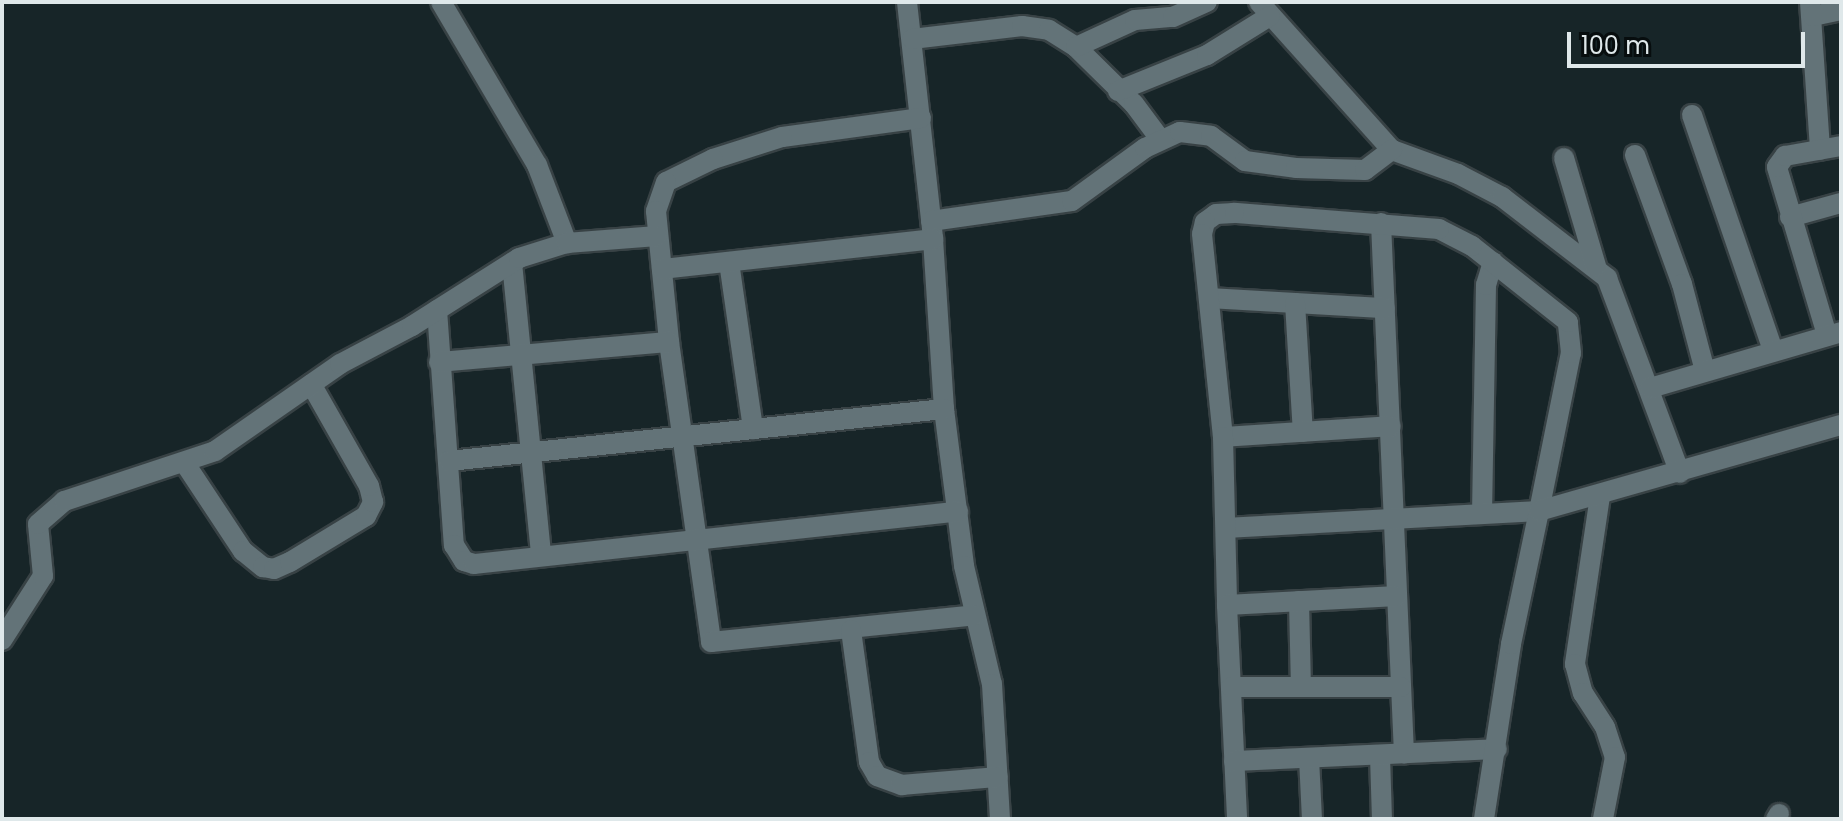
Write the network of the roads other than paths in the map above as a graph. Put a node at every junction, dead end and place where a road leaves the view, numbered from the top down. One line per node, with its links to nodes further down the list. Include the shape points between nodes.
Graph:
1 (441, 2): 23 (street, via 537,165)
2 (907, 2): 7 (street)
3 (1207, 2): 8 (street, via 1173,17 1135,20)
4 (1264, 9): 9 (street, via 1207,55); 14 (street)
5 (1811, 9): 6 (street); 15 (street)
6 (1841, 10)
7 (912, 39): 8 (street, via 1037,27); 11 (street)
8 (1076, 47): 9 (street)
9 (1118, 91): 12 (street, via 1143,113)
10 (1692, 115): 35 (street)
11 (921, 118): 21 (street); 22 (street, via 782,137 677,174 659,194)
12 (1160, 139): 14 (street, via 1198,133 1245,161 1352,172 1365,170); 21 (street, via 1072,201)
13 (1841, 146): 15 (street)
14 (1392, 150): 27 (street, via 1502,197)
15 (1820, 150): 19 (street, via 1779,161 1778,178)
16 (1635, 155): 38 (street, via 1682,284)
17 (1564, 158): 27 (street)
18 (1841, 203): 19 (street)
19 (1790, 217): 33 (street)
20 (1381, 223): 25 (street, via 1439,229); 29 (street, via 1216,214 1205,222 1202,234); 31 (street)
21 (932, 230): 24 (street); 41 (street)
22 (657, 236): 23 (street); 28 (street)
23 (567, 243): 26 (street)
24 (729, 262): 28 (street); 44 (street)
25 (1493, 262): 54 (street, via 1560,314 1572,332); 55 (street, via 1486,285)
26 (512, 263): 32 (street); 36 (street)
27 (1596, 266): 40 (street, via 1615,291)
28 (662, 269): 34 (street)
29 (1210, 298): 30 (street); 47 (street)
30 (1295, 303): 31 (street); 45 (street)
31 (1385, 308): 43 (street)
32 (437, 310): 37 (street); 39 (street)
33 (1834, 334): 35 (street)
34 (669, 342): 36 (street); 46 (street)
35 (1773, 350): 38 (street)
36 (522, 354): 37 (street); 48 (street)
37 (439, 362): 49 (street)
38 (1705, 371): 40 (street)
39 (311, 384): 50 (street, via 231,442); 50 (street, via 369,486 373,502 366,516 290,562 263,567 243,551)
40 (1650, 388): 51 (street)
41 (944, 409): 44 (street); 53 (street)
42 (1841, 425): 51 (street)
43 (1391, 426): 45 (street); 56 (street)
44 (753, 429): 46 (street)
45 (1303, 432): 47 (street)
46 (684, 437): 48 (street); 58 (street)
47 (1223, 437): 57 (street)
48 (534, 454): 49 (street); 59 (street)
49 (449, 461): 59 (street, via 454,545 464,561)
50 (184, 462): 65 (street, via 77,494 42,518 36,534 43,576)
51 (1680, 473): 52 (street)
52 (1600, 496): 54 (street); 80 (street, via 1575,664 1583,693 1605,727 1615,757)
53 (958, 511): 58 (street); 63 (street)
54 (1539, 511): 55 (street); 69 (street, via 1511,644)
55 (1482, 514): 56 (street)
56 (1395, 519): 57 (street); 60 (street)
57 (1226, 528): 62 (street)
58 (695, 540): 59 (street); 64 (street, via 711,642)
59 (541, 556)
60 (1397, 596): 61 (street); 68 (street)
61 (1299, 601): 62 (street); 67 (street)
62 (1227, 605): 66 (street)
63 (975, 615): 64 (street); 74 (street, via 992,684)
64 (851, 630): 74 (street, via 869,762 877,776 902,785)
65 (2, 640)
66 (1231, 687): 67 (street); 73 (street)
67 (1301, 687): 68 (street)
68 (1401, 687): 70 (street)
69 (1497, 749): 70 (street); 79 (street)
70 (1404, 754): 71 (street)
71 (1380, 756): 72 (street); 78 (street)
72 (1309, 758): 73 (street); 77 (street)
73 (1234, 761): 76 (street)
74 (998, 777): 75 (street)
75 (1000, 819)
76 (1237, 819)
77 (1312, 819)
78 (1382, 819)
79 (1484, 819)
80 (1603, 819)

